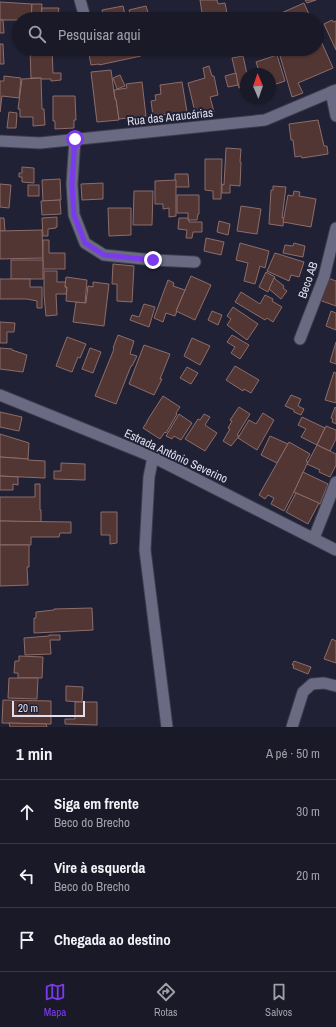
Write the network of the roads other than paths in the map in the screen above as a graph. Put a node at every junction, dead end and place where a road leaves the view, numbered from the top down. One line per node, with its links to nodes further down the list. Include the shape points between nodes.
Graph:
1 (80, 0): 2 (street)
2 (83, 12)
3 (333, 91): 4 (street); 5 (street, Rua das Araucárias, via 265,120)
4 (336, 116)
5 (75, 139): 6 (street, Rua das Araucárias, via 40,143); 8 (street, via 72,184 74,215 85,243 104,255)
6 (0, 140)
7 (336, 228): 9 (street, Beco AB, via 324,277)
8 (195, 262)
9 (300, 339)
10 (0, 395): 11 (street, Estrada Antônio Severino)
11 (154, 457): 13 (street, Estrada Antônio Severino); 16 (street, via 149,477 145,550)
12 (336, 482): 13 (street)
13 (314, 538): 14 (street, Estrada Antônio Severino)
14 (336, 550)
15 (336, 686): 17 (street, via 312,684 303,692)
16 (167, 727)
17 (292, 727)

